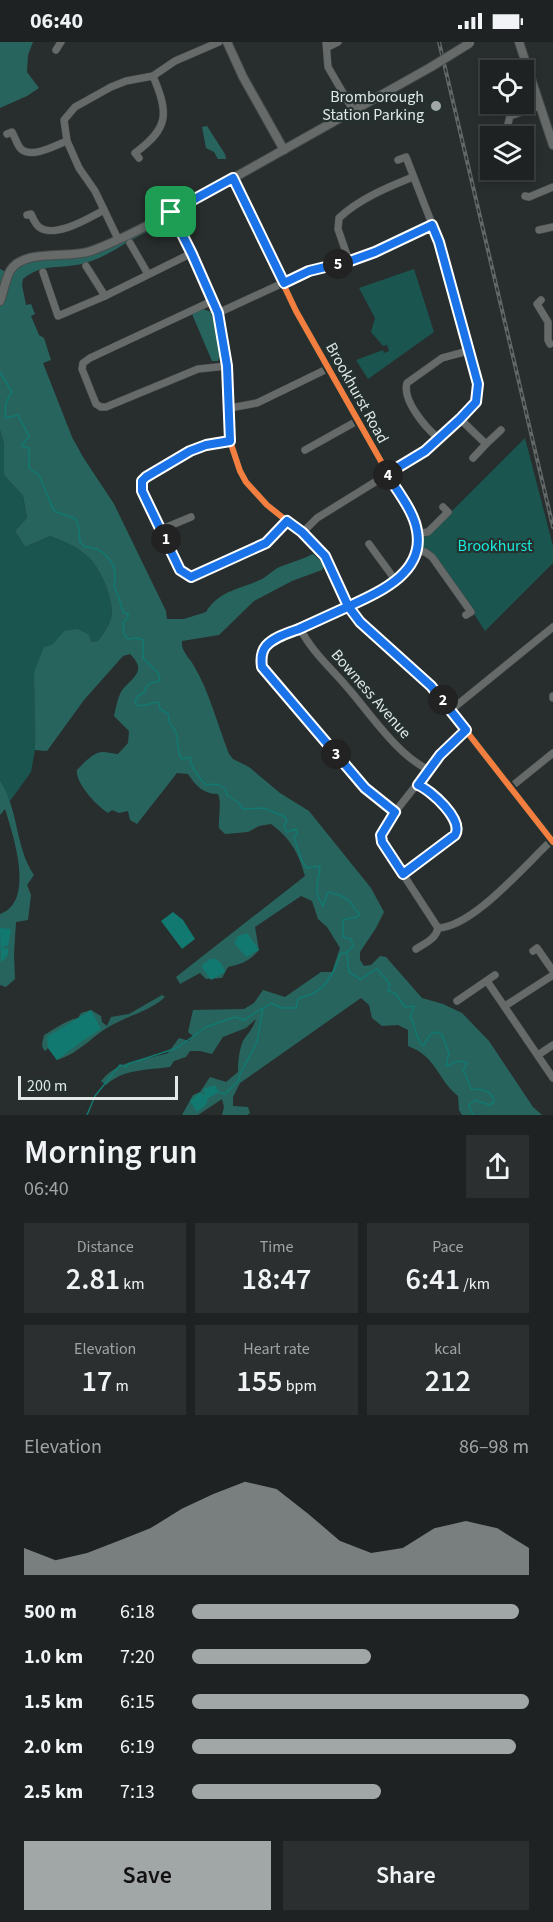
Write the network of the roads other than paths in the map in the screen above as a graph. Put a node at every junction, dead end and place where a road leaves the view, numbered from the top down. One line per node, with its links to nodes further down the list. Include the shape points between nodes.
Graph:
1 (219, 42): 7 (street, via 175,61)
2 (227, 42): 14 (street)
3 (338, 42): 6 (street)
4 (519, 42): 8 (street)
5 (471, 43): 9 (street, bridge)
6 (327, 45): 9 (street, via 328,67)
7 (153, 76): 12 (street, via 118,83 75,107 64,120); 15 (street, via 163,103 162,126)
8 (540, 106): 10 (street, via 510,116); 13 (street)
9 (353, 110): 14 (street)
10 (508, 126)
11 (12, 132): 12 (street, via 19,148 26,152)
12 (67, 141): 21 (street)
13 (553, 145)
14 (284, 150): 18 (street)
15 (135, 153)
16 (406, 157): 17 (street)
17 (413, 177): 24 (street); 30 (street, via 382,190 339,218 338,229)
18 (233, 178): 22 (street); 34 (street, Brookhurst Road)
19 (553, 187): 20 (street)
20 (528, 200)
21 (104, 210): 23 (street, via 78,224 55,230 41,228 31,214); 27 (street)
22 (171, 212): 27 (street); 29 (street)
23 (27, 215)
24 (432, 225): 30 (street); 42 (street)
25 (553, 227): 26 (street)
26 (539, 230)
27 (118, 239): 36 (street, via 90,252 30,257 9,272)
28 (129, 247): 32 (street)
29 (192, 254): 32 (street); 37 (street)
30 (350, 261): 34 (street, via 309,271)
31 (86, 266): 35 (street)
32 (148, 274): 35 (street)
33 (47, 276): 35 (street, via 58,316)
34 (284, 283): 39 (street); 44 (street, Brookhurst Road)
35 (105, 296)
36 (0, 301)
37 (212, 301): 39 (street); 43 (street, via 90,358 82,369 96,404 106,407 198,369)
38 (537, 303): 40 (street)
39 (218, 313): 43 (street)
40 (550, 321): 41 (street)
41 (548, 342)
42 (468, 351): 46 (street, via 478,395); 49 (street, via 442,358 407,383 406,394 424,424)
43 (227, 366): 45 (street)
44 (327, 369): 45 (street, via 257,403); 47 (street, Brookhurst Road)
45 (230, 408): 50 (street)
46 (460, 419): 49 (street); 51 (street)
47 (357, 421): 52 (street); 54 (street, Brookhurst Road)
48 (501, 430): 51 (street)
49 (438, 438): 54 (street, via 425,451)
50 (230, 441): 57 (street, via 246,482); 58 (street, via 190,451 142,481 142,491)
51 (486, 444): 53 (street)
52 (305, 450)
53 (473, 458)
54 (387, 474): 59 (street, via 317,518); 60 (street, Brookhurst Road, via 412,516)
55 (443, 507): 60 (street, via 448,512 428,532)
56 (191, 517): 58 (street)
57 (287, 521): 58 (street, via 266,543 191,577 180,570); 59 (street)
58 (162, 529)
59 (302, 532): 64 (street, via 330,565)
60 (417, 534): 62 (street, Brookhurst Road)
61 (373, 545): 63 (street)
62 (417, 551): 63 (street); 65 (street, via 432,557 471,612)
63 (396, 580): 64 (street)
64 (348, 606): 67 (street); 68 (street, via 375,638 431,686)
65 (466, 615)
66 (553, 627): 68 (street)
67 (300, 628): 72 (street, Bowness Avenue, via 314,650 399,748); 75 (street, via 268,643 262,667 365,788)
68 (451, 710): 69 (street)
69 (466, 730): 72 (street); 74 (street)
70 (550, 755): 71 (street); 74 (street)
71 (553, 765)
72 (429, 770): 73 (street)
73 (418, 785): 75 (street); 77 (street, via 456,820 458,831)
74 (511, 788): 76 (street)
75 (395, 812): 77 (street, via 381,835)
76 (552, 841): 78 (street, via 471,915 449,928)
77 (403, 874): 78 (street)
78 (438, 928): 80 (street, via 432,939)
79 (537, 948): 81 (street)
80 (416, 949)
81 (553, 973): 85 (street)
82 (495, 975): 83 (street)
83 (487, 981): 84 (street); 85 (street)
84 (457, 1001)
85 (505, 1006): 87 (street)
86 (553, 1045): 87 (street)
87 (538, 1055): 88 (street)
88 (553, 1078)

